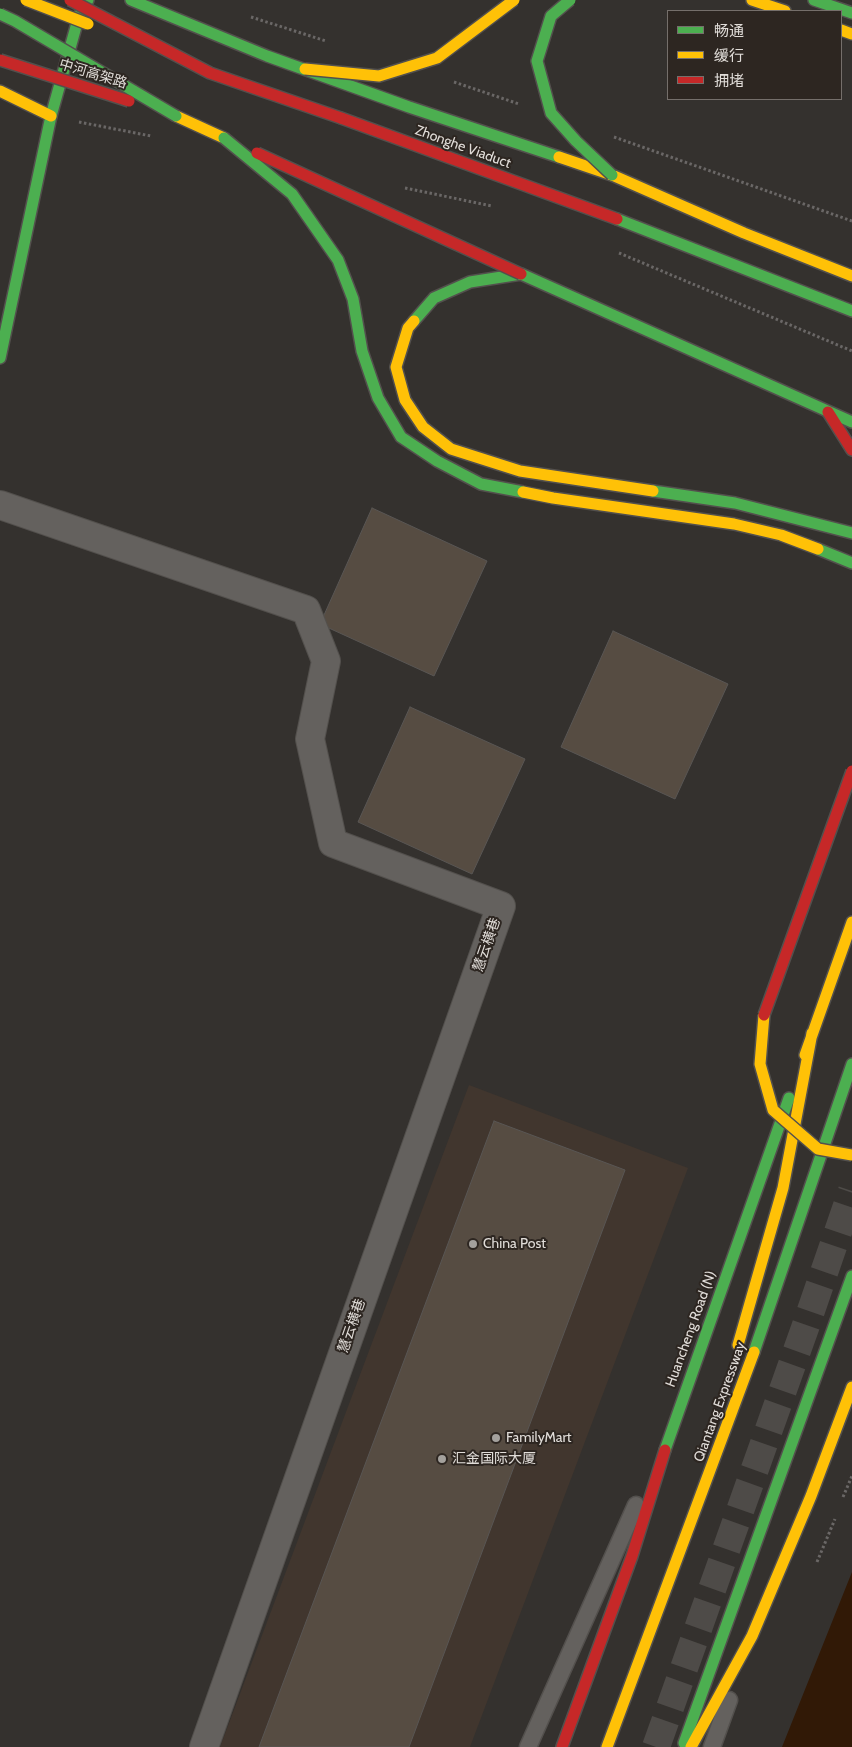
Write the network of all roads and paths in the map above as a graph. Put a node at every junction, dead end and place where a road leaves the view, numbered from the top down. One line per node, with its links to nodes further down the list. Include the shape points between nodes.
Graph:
1 (26, 0): 14 (main road, bridge)
2 (70, 0): 14 (main road, Zhonghe Viaduct, bridge)
3 (88, 0): 18 (main road, via 80,16)
4 (130, 0): 13 (main road)
5 (514, 0): 13 (main road, bridge, via 438,58 379,76)
6 (570, 0): 22 (main road, bridge, via 551,16 538,61 551,113)
7 (752, 0): 9 (main road)
8 (814, 0): 10 (main road)
9 (782, 10)
10 (841, 10)
11 (0, 14): 19 (main road, bridge)
12 (0, 60): 19 (main road, 中河高架路, bridge)
13 (305, 69): 22 (main road, bridge)
14 (210, 72): 27 (main road, Zhonghe Viaduct, bridge, via 648,230)
15 (0, 91): 18 (main road)
16 (484, 91): 17 (path)
17 (520, 104)
18 (51, 116): 29 (main road)
19 (176, 116): 21 (main road)
20 (613, 137): 23 (path)
21 (224, 138): 25 (main road, bridge); 35 (main road, bridge, via 292,194 338,260 353,298 362,351 378,398 401,437 437,461 482,484 554,498 734,524 781,535)
22 (612, 175): 26 (main road)
23 (852, 221)
24 (610, 249): 28 (path)
25 (521, 274): 30 (main road); 34 (main road, via 470,282 434,298 408,328 396,368 405,400 423,427 451,449 520,471 736,503)
26 (852, 276)
27 (852, 311)
28 (852, 351)
29 (0, 358)
30 (828, 412): 31 (main road); 32 (main road)
31 (852, 422)
32 (852, 450)
33 (0, 505): 48 (street, 慧云横巷, via 306,610 326,662 310,738 332,843 501,906)
34 (852, 533)
35 (852, 563)
36 (852, 771): 40 (main road, bridge, via 764,1012 760,1064 773,1110 818,1149)
37 (852, 922): 38 (main road, Huancheng Road (N))
38 (812, 1033): 42 (main road, via 783,1188); 45 (main road, Huancheng Road (N))
39 (852, 1064): 46 (main road, Qiantang Expressway, via 748,1369)
40 (852, 1155)
41 (852, 1276): 52 (main road)
42 (734, 1358)
43 (852, 1387): 47 (main road)
44 (718, 1415): 46 (main road)
45 (674, 1421): 49 (lane); 50 (main road, Huancheng Road (N), via 632,1556)
46 (672, 1576): 51 (main road, Qiantang Expressway)
47 (752, 1636): 53 (main road); 54 (lane)
48 (204, 1747)
49 (528, 1747)
50 (562, 1747)
51 (607, 1747)
52 (683, 1747)
53 (691, 1747)
54 (712, 1747)

